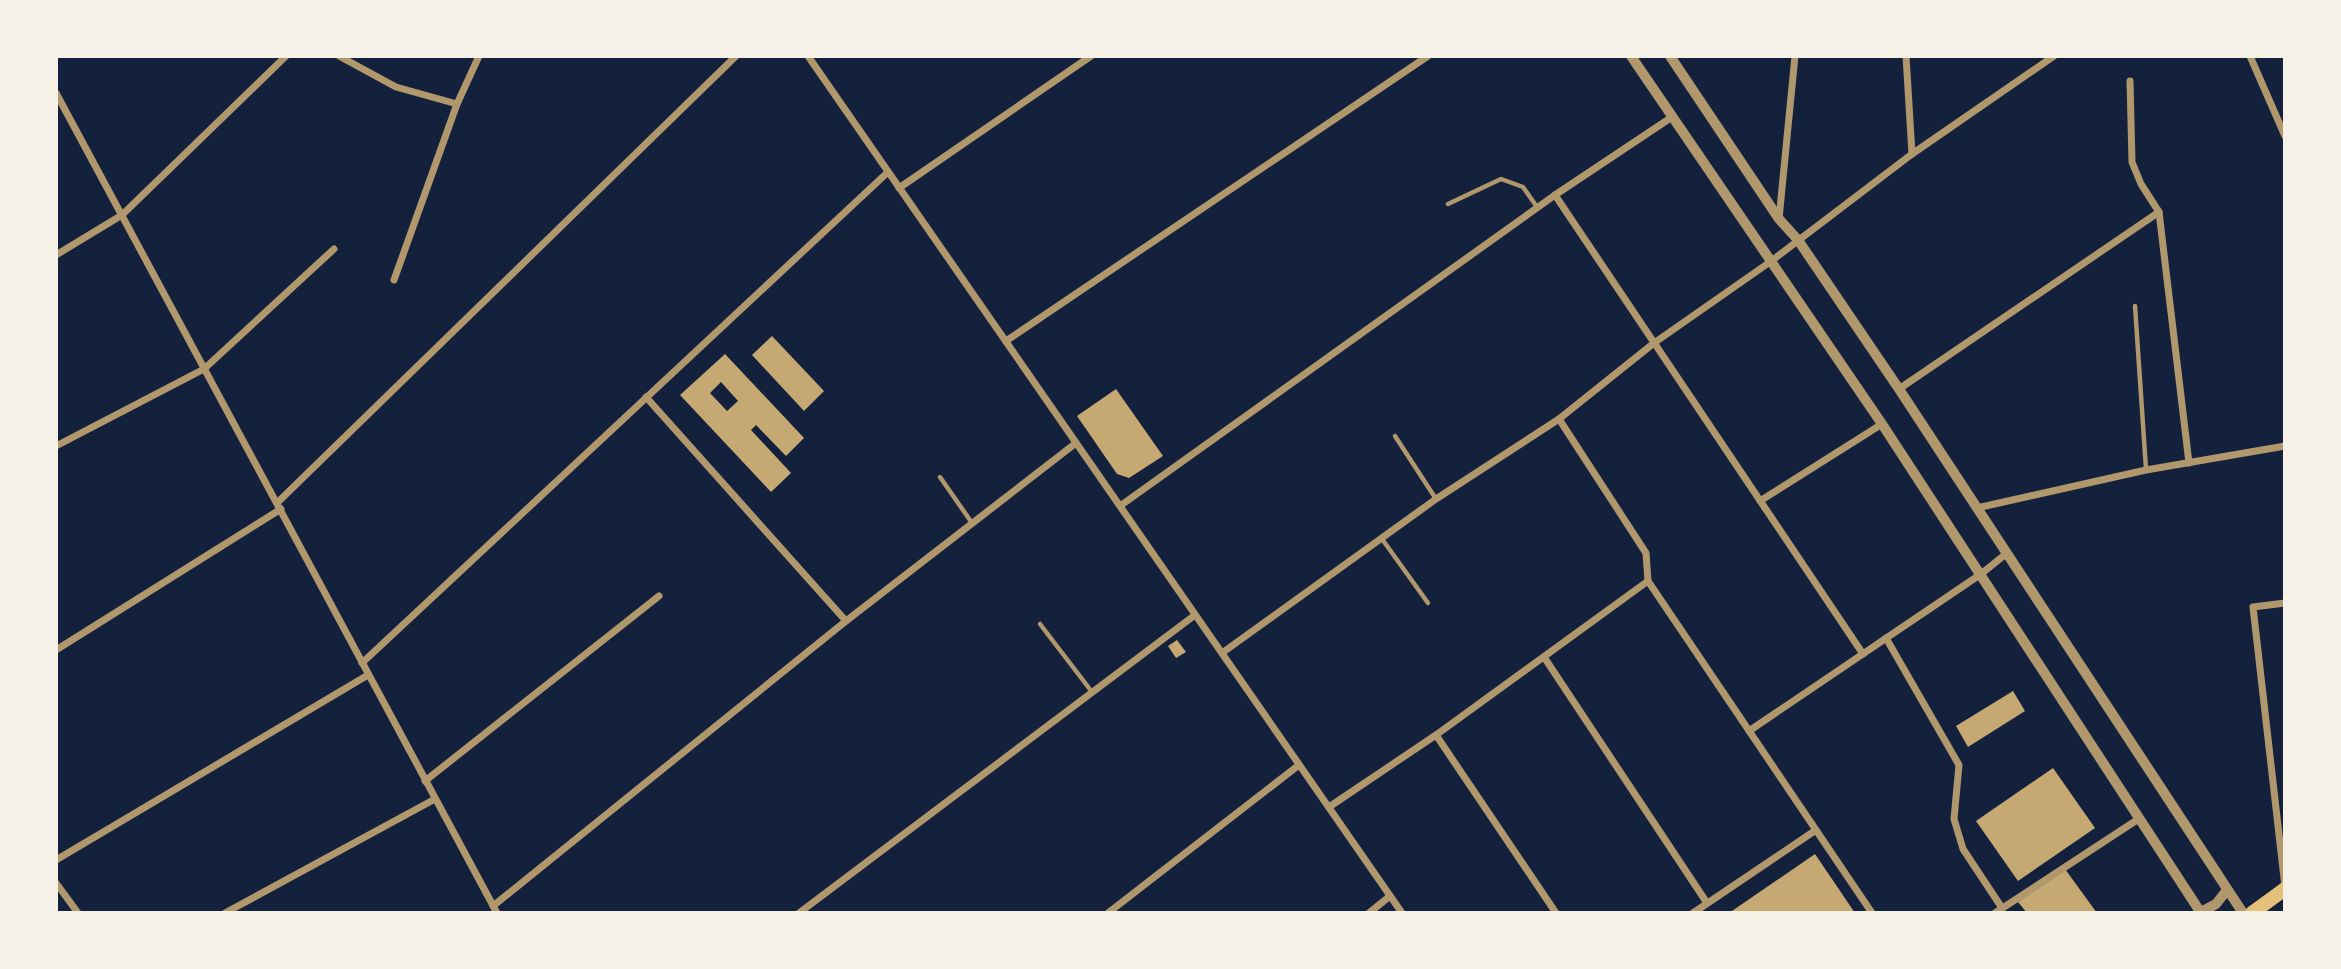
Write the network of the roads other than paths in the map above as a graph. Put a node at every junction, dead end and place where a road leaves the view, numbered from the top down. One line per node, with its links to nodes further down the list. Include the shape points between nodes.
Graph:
1 (286, 56): 26 (street)
2 (339, 56): 16 (street, via 396,87)
3 (479, 56): 16 (street)
4 (736, 56): 50 (street)
5 (808, 56): 20 (street)
6 (1091, 56): 21 (street)
7 (1428, 56): 34 (street)
8 (1631, 56): 17 (street)
9 (1671, 56): 27 (street)
10 (1795, 56): 27 (street)
11 (1906, 56): 19 (street)
12 (2054, 56): 19 (street)
13 (2250, 56): 18 (street)
14 (2130, 81): 25 (street, via 2132,162)
15 (56, 93): 26 (street)
16 (457, 104): 32 (street)
17 (1672, 117): 22 (street); 31 (street)
18 (2285, 136)
19 (1912, 154): 28 (street)
20 (888, 172): 21 (street); 38 (street)
21 (899, 187): 34 (street)
22 (1555, 195): 24 (street); 35 (street)
23 (1448, 204): 24 (lane, via 1501,179 1523,187)
24 (1538, 208): 51 (street)
25 (2159, 212): 37 (street); 45 (street)
26 (121, 215): 30 (street); 36 (street)
27 (1779, 219): 28 (street)
28 (1798, 240): 31 (street); 37 (street)
29 (334, 249): 36 (street)
30 (56, 255)
31 (1770, 262): 35 (street); 40 (street)
32 (394, 280)
33 (2135, 306): 46 (lane)
34 (1006, 341): 42 (street)
35 (1654, 343): 39 (street); 49 (street)
36 (204, 369): 43 (street); 50 (street)
37 (1899, 389): 52 (street)
38 (646, 397): 62 (street); 69 (street)
39 (1559, 419): 48 (street); 57 (street, via 1646,553)
40 (1882, 424): 49 (street); 56 (street)
41 (1395, 436): 48 (lane)
42 (1076, 443): 51 (street); 53 (street)
43 (56, 446)
44 (2285, 446): 45 (street)
45 (2189, 463): 46 (street)
46 (2146, 470): 52 (street)
47 (940, 477): 53 (lane)
48 (1436, 499): 54 (street)
49 (1760, 501): 67 (street)
50 (279, 506): 65 (street); 69 (street)
51 (1120, 506): 61 (street)
52 (1977, 508): 55 (street)
53 (972, 523): 62 (street)
54 (1382, 538): 59 (lane); 66 (street)
55 (2007, 553): 56 (street); 83 (street)
56 (1980, 574): 64 (street); 78 (street)
57 (1648, 581): 68 (street); 72 (street)
58 (659, 597): 75 (street)
59 (1428, 603)
60 (2285, 603): 82 (street, via 2253,607)
61 (1195, 615): 66 (street); 71 (street)
62 (846, 621): 86 (street)
63 (1040, 624): 71 (lane)
64 (1886, 638): 67 (street); 87 (street, via 1959,765 1954,819 1963,849)
65 (56, 650)
66 (1222, 653): 74 (street)
67 (1863, 654): 72 (street)
68 (1544, 657): 73 (street); 85 (street)
69 (362, 663): 70 (street)
70 (368, 675): 75 (street); 80 (street)
71 (1092, 692): 90 (street)
72 (1749, 731): 79 (street)
73 (1436, 734): 77 (street); 94 (street)
74 (1299, 765): 77 (street); 91 (street)
75 (425, 781): 76 (street)
76 (435, 799): 86 (street); 89 (street)
77 (1329, 807): 84 (street)
78 (2140, 817): 87 (street); 97 (street)
79 (1816, 830): 85 (street); 96 (street)
80 (56, 860)
81 (56, 883): 88 (street)
82 (2285, 888): 99 (main road)
83 (2227, 890): 97 (street); 98 (street)
84 (1390, 896): 92 (street); 93 (street)
85 (1707, 903): 95 (street)
86 (495, 909)
87 (1998, 911)
88 (78, 913)
89 (225, 913)
90 (799, 913)
91 (1108, 913)
92 (1369, 913)
93 (1402, 913)
94 (1556, 913)
95 (1693, 913)
96 (1872, 913)
97 (2201, 913)
98 (2243, 913)
99 (2252, 913)

